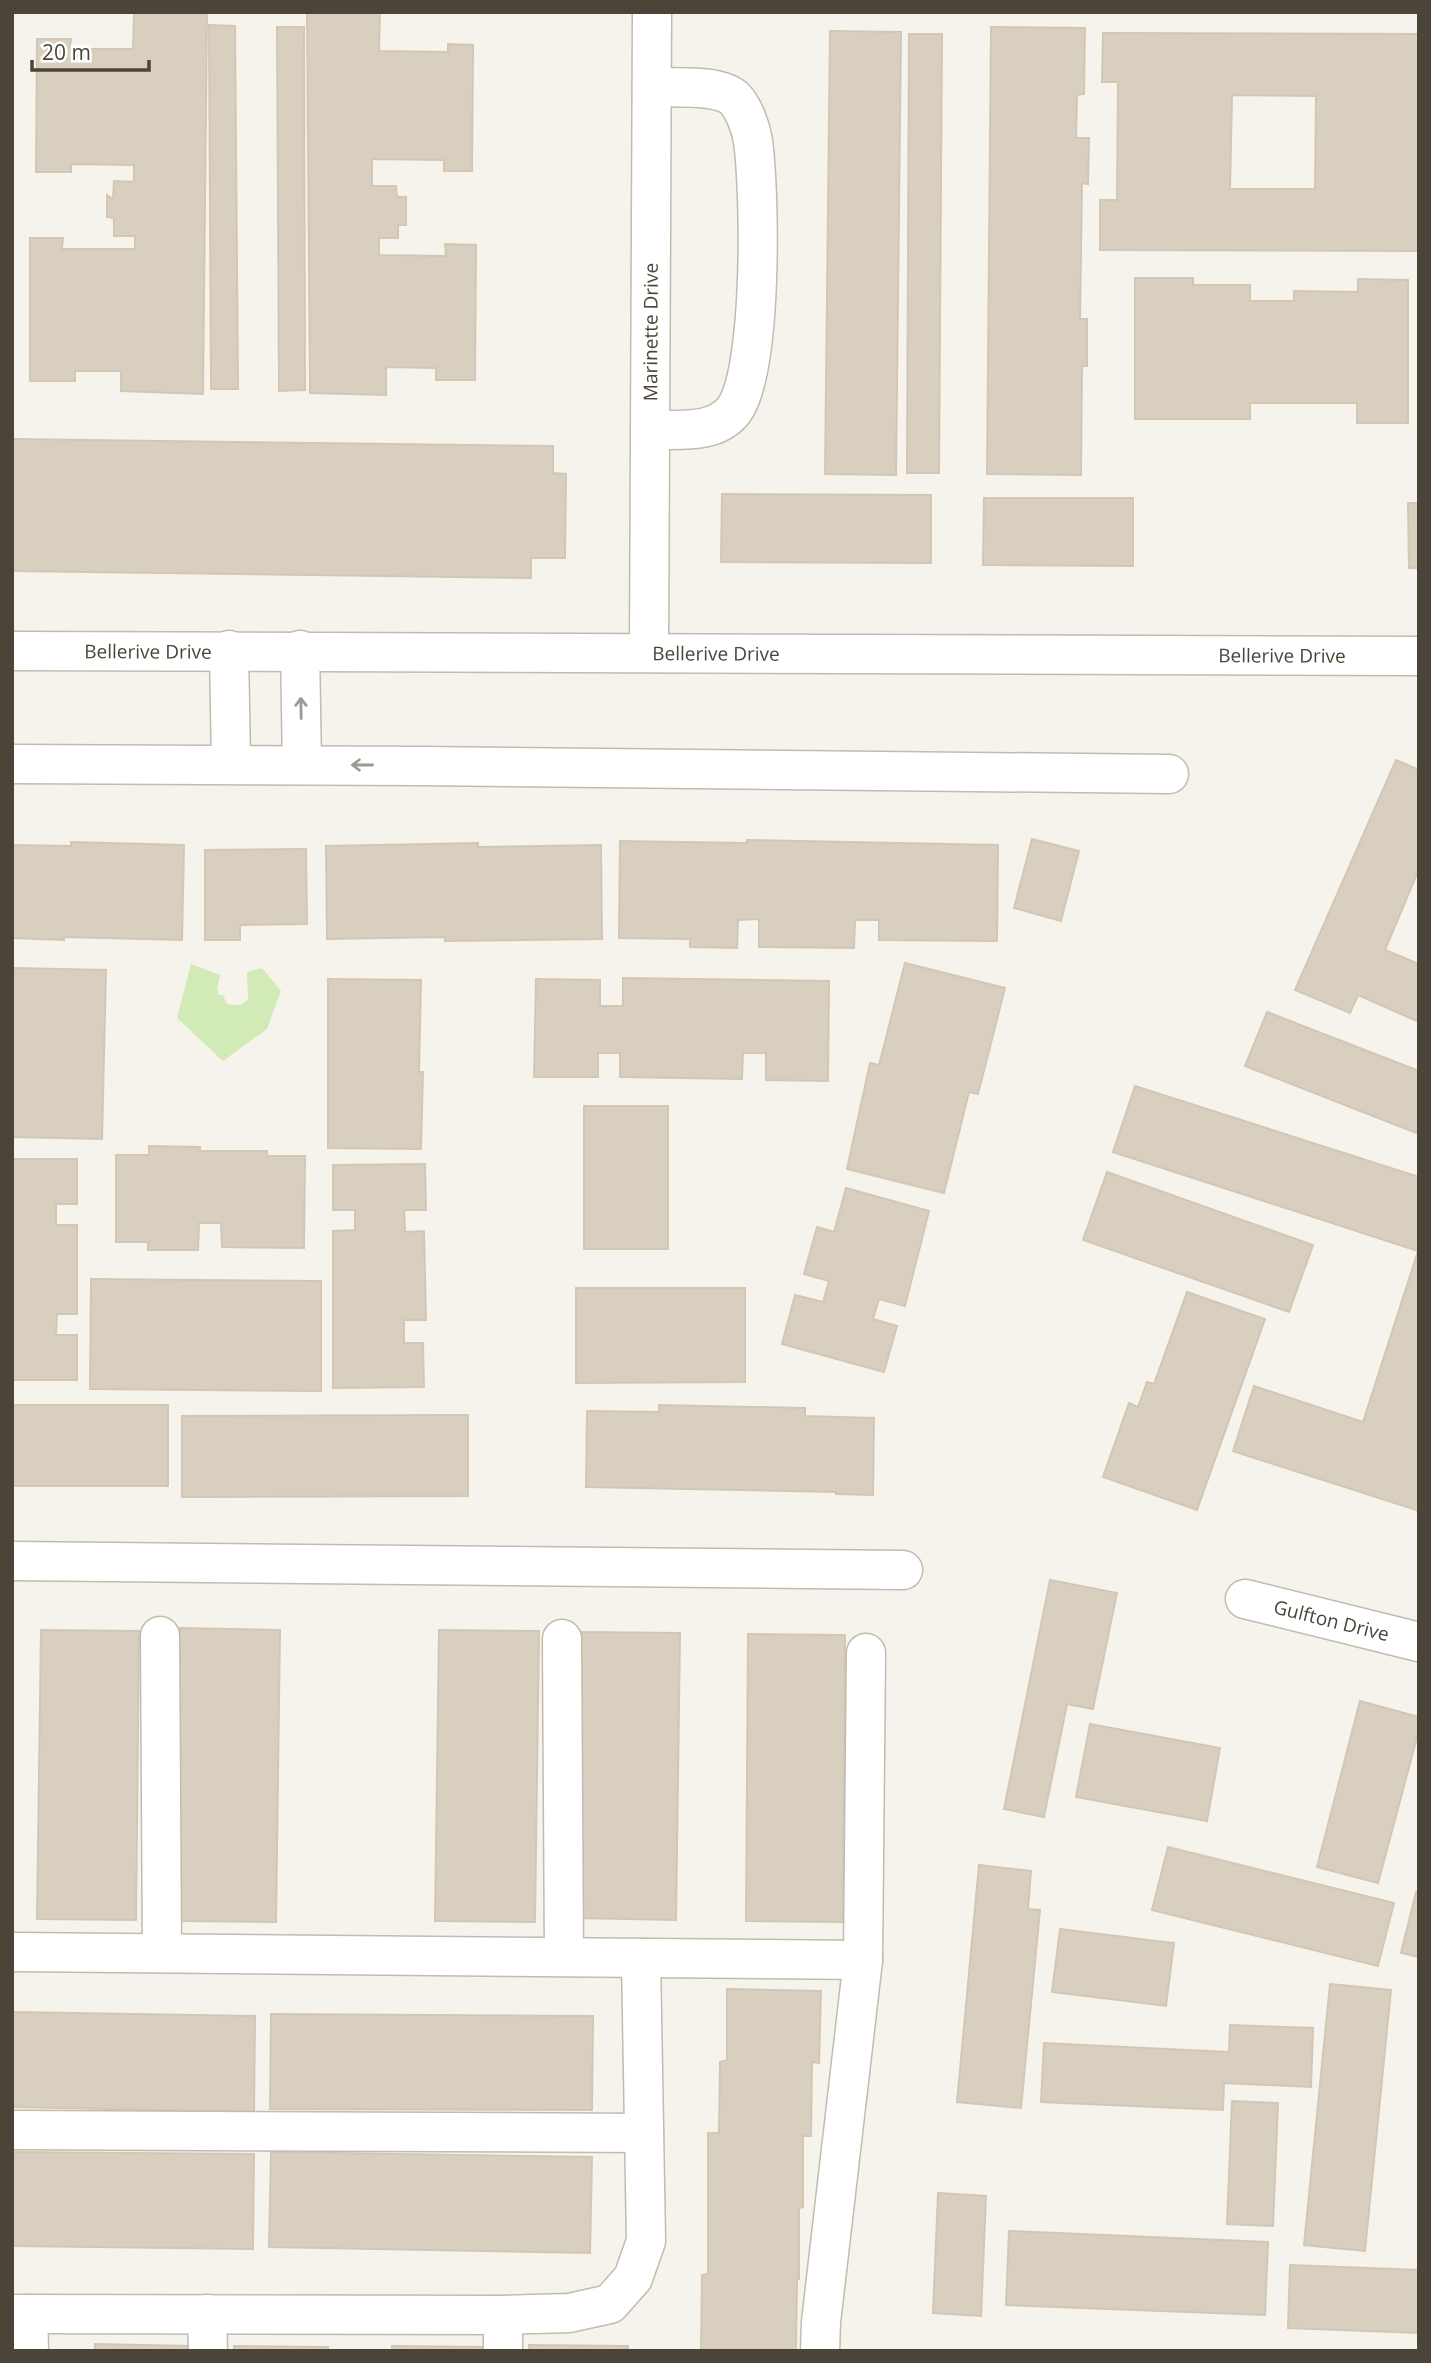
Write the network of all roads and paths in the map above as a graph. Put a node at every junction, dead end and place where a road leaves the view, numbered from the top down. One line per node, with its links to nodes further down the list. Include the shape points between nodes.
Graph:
1 (652, 12): 2 (street, Marinette Drive)
2 (652, 87): 3 (street, Marinette Drive); 3 (street, via 723,90 736,100 753,139 757,214 753,340 734,409 720,423 702,429)
3 (650, 430): 7 (street, Marinette Drive)
4 (229, 650): 5 (street, Bellerive Drive); 6 (street, Bellerive Drive); 10 (street)
5 (300, 650): 7 (street, Bellerive Drive); 11 (street, one-way to 5)
6 (12, 651)
7 (649, 652): 8 (street, Bellerive Drive)
8 (1419, 656)
9 (12, 764): 10 (street)
10 (231, 764): 11 (street)
11 (302, 765): 12 (street, one-way to 11)
12 (1169, 774)
13 (12, 1561): 14 (street)
14 (903, 1570)
15 (1245, 1599): 18 (street, Gulfton Drive)
16 (160, 1636): 21 (street)
17 (562, 1639): 22 (street)
18 (1419, 1642)
19 (866, 1653): 24 (street)
20 (12, 1952): 21 (street)
21 (162, 1953): 22 (street)
22 (564, 1957): 23 (street)
23 (641, 1958): 24 (street); 26 (street)
24 (863, 1960): 30 (street)
25 (12, 2130): 26 (street)
26 (644, 2133): 29 (street, via 646,2241 633,2278 610,2304)
27 (23, 2326): 28 (street)
28 (207, 2332): 29 (street)
29 (503, 2333)
30 (820, 2351)

